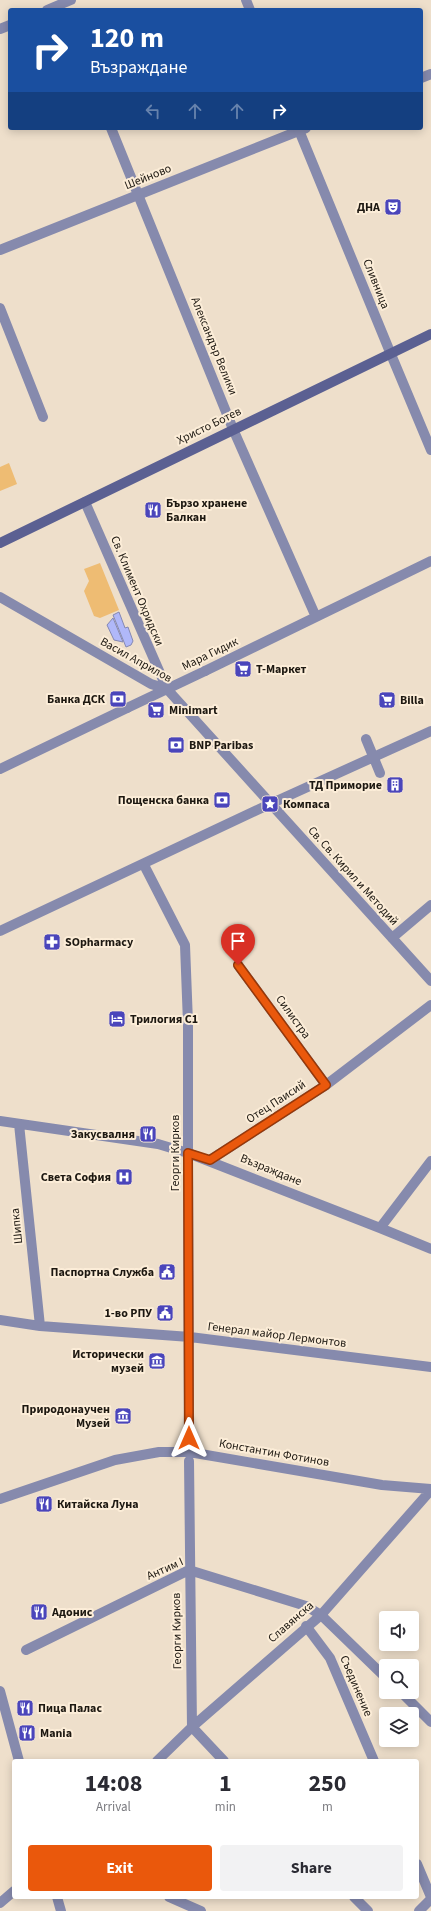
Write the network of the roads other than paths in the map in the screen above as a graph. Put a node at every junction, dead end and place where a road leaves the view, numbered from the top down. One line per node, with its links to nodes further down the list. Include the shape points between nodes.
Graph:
1 (71, 0): 2 (street)
2 (60, 5)
3 (112, 130): 6 (street, Александър Велики)
4 (299, 130): 6 (street, Шейново)
5 (301, 130): 10 (street, Сливница)
6 (139, 195): 7 (street, Шейново); 12 (street, Александър Велики)
7 (0, 250)
8 (0, 308): 11 (street)
9 (431, 334): 10 (main road, Христо Ботев)
10 (390, 352): 12 (main road, Христо Ботев); 13 (street, Сливница)
11 (44, 417)
12 (233, 429): 14 (main road, Христо Ботев); 18 (street, Александър Велики)
13 (431, 450)
14 (85, 502): 15 (main road, Христо Ботев); 19 (street, Св. Климент Охридски)
15 (0, 543)
16 (431, 561): 18 (street, Мара Гидик)
17 (0, 596): 19 (street, Васил Априлов, via 151,684)
18 (316, 617): 19 (street, Мара Гидик)
19 (167, 690): 23 (street, Мара Гидик); 25 (street, Васил Априлов)
20 (431, 731): 22 (street)
21 (366, 739): 22 (street)
22 (374, 757): 24 (street); 26 (street)
23 (0, 769)
24 (380, 773)
25 (256, 788): 26 (street, Св. Св. Кирил и Методий)
26 (270, 804): 27 (street); 30 (street, Св. Св. Кирил и Методий)
27 (144, 864): 29 (street); 37 (street, Георги Кирков, via 185,945)
28 (431, 905): 30 (street)
29 (0, 932)
30 (392, 938): 32 (street, Св. Св. Кирил и Методий)
31 (238, 965): 34 (street, Силистра)
32 (431, 981)
33 (431, 1005): 34 (street, Отец Паисий)
34 (326, 1085): 38 (street, Отец Паисий)
35 (0, 1121): 36 (street, Възраждане)
36 (19, 1124): 37 (street, Възраждане, via 158,1144); 43 (street, Шипка)
37 (188, 1153): 38 (street, Възраждане); 44 (street, Георги Кирков)
38 (210, 1160): 40 (street, Възраждане)
39 (431, 1161): 40 (street)
40 (380, 1228): 41 (street, Възраждане)
41 (431, 1249)
42 (0, 1320): 43 (street, Генерал майор Лермонтов)
43 (40, 1326): 44 (street, Генерал майор Лермонтов)
44 (190, 1337): 45 (street, Генерал майор Лермонтов); 46 (street, Георги Кирков)
45 (431, 1367)
46 (189, 1457): 47 (street, Константин Фотинов); 48 (street, Константин Фотинов, via 159,1452 116,1460); 49 (street, Георги Кирков)
47 (431, 1490): 50 (street, Славянска)
48 (0, 1499)
49 (190, 1570): 50 (street, Антим I, via 306,1606); 52 (street, Антим I); 57 (street, Георги Кирков)
50 (321, 1614): 51 (street, Славянска); 53 (street, Антим I)
51 (306, 1626): 57 (street, Славянска); 61 (street, Съединение, via 330,1658)
52 (26, 1650)
53 (379, 1671)
54 (0, 1691): 58 (street)
55 (408, 1699): 56 (street)
56 (431, 1722)
57 (192, 1727): 59 (street, Славянска); 60 (street)
58 (18, 1759)
59 (159, 1759)
60 (222, 1759)
61 (373, 1759)
62 (419, 1869): 64 (street)
63 (12, 1892): 68 (street)
64 (431, 1898): 72 (street)
65 (58, 1899): 69 (street)
66 (174, 1899): 70 (street)
67 (356, 1899): 71 (street)
68 (0, 1903)
69 (61, 1911)
70 (201, 1911)
71 (368, 1911)
72 (419, 1911)

